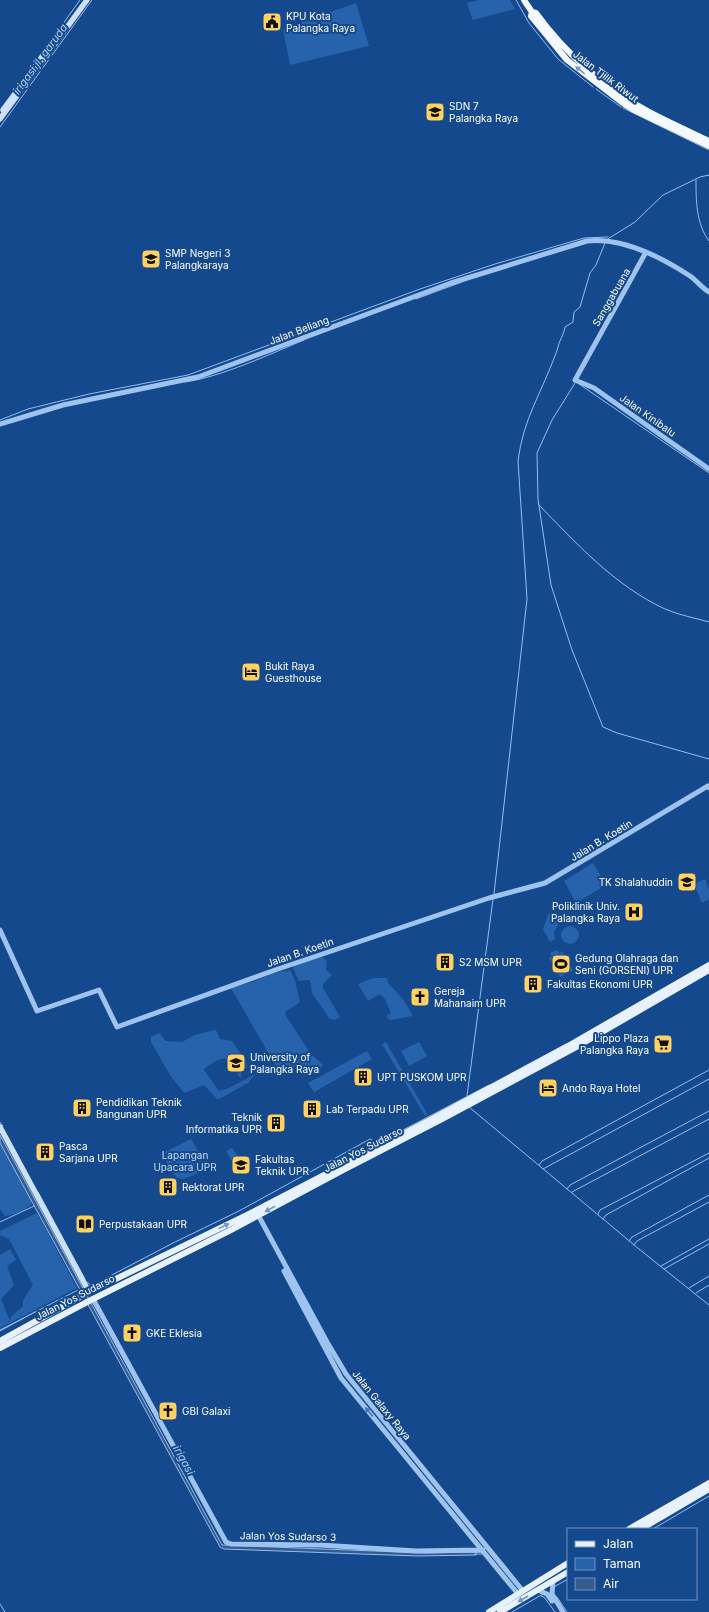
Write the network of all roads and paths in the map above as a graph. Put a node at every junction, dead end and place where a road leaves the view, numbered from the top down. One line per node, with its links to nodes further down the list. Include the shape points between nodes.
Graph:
1 (83, 0): 4 (main road)
2 (87, 0): 4 (main road)
3 (524, 0): 7 (highway, Jalan Tjilik Riwut, via 532,12 531,16 560,52 597,84 634,110)
4 (15, 96): 5 (main road); 6 (main road)
5 (0, 113)
6 (0, 120)
7 (697, 138): 8 (highway, Jalan Tjilik Riwut); 9 (highway, Jalan Tjilik Riwut)
8 (709, 141)
9 (709, 146)
10 (646, 252): 11 (street, via 675,267); 12 (street, Sanggabuana); 13 (street, Jalan Beliang, via 610,240 587,241 451,283 198,377 63,404)
11 (709, 292)
12 (575, 380): 14 (street, Jalan Kinibalu, via 594,388)
13 (0, 424)
14 (709, 469)
15 (708, 787): 16 (street, Jalan B. Koetin, via 545,883 489,898 117,1027 99,990 37,1011)
16 (0, 930)
17 (709, 965): 19 (main road, Jalan Yos Sudarso)
18 (709, 970): 19 (main road, Jalan Yos Sudarso)
19 (583, 1040): 21 (main road, Jalan Yos Sudarso)
20 (0, 1127): 23 (main road)
21 (255, 1214): 22 (main road, Jalan Yos Sudarso); 29 (street, Jalan Galaxy Raya, via 341,1378)
22 (134, 1275): 23 (main road, Jalan Yos Sudarso); 24 (main road, Jalan Yos Sudarso)
23 (86, 1291): 25 (main road, Jalan Yos Sudarso)
24 (92, 1299): 25 (main road, Jalan Yos Sudarso); 32 (street, Jalan Yos Sudarso 3, via 228,1543 416,1551)
25 (42, 1321): 26 (main road, Jalan Yos Sudarso); 27 (main road, Jalan Yos Sudarso)
26 (0, 1341)
27 (0, 1348)
28 (709, 1483): 31 (main road)
29 (433, 1484): 32 (street, Jalan Galaxy Raya); 37 (street, Jalan Galaxy Raya)
30 (709, 1489): 31 (main road)
31 (642, 1526)
32 (482, 1550): 37 (street, Jalan Galaxy Raya)
33 (567, 1564): 37 (main road)
34 (567, 1573): 35 (main road)
35 (553, 1581): 36 (main road); 41 (street, via 552,1594)
36 (538, 1590): 39 (main road, one-way to 39); 40 (street, via 547,1594)
37 (521, 1593): 38 (main road)
38 (488, 1612)
39 (500, 1612)
40 (560, 1612)
41 (564, 1612)

